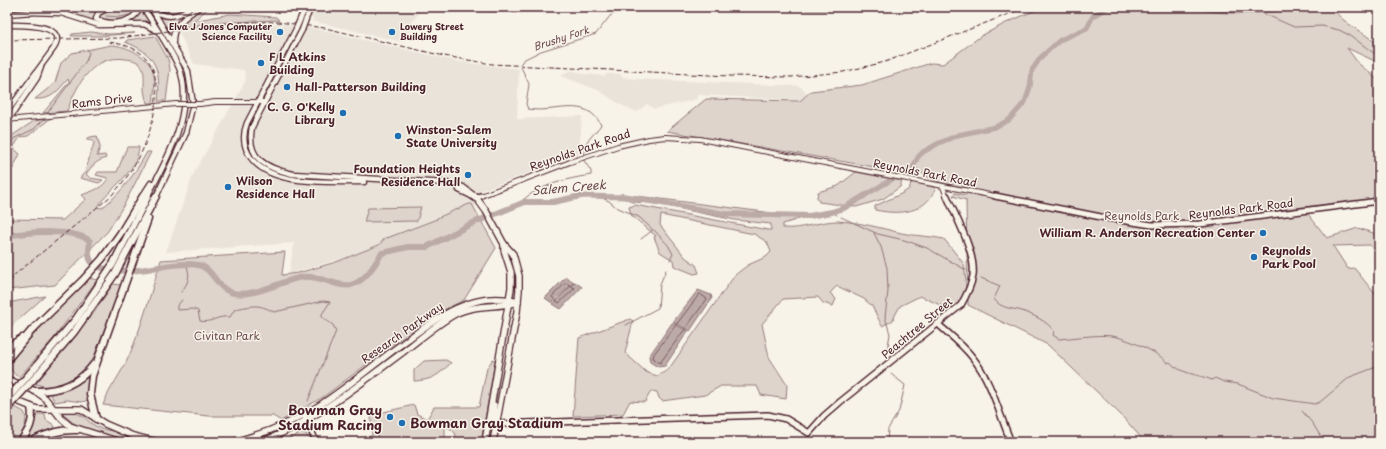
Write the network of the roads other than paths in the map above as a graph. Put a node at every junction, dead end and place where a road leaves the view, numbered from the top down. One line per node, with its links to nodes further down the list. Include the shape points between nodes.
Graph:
1 (40, 7): 15 (highway)
2 (58, 7): 15 (highway)
3 (84, 7): 15 (highway)
4 (110, 7): 5 (highway, via 98,14 96,19 105,22 126,20 136,15)
5 (142, 7): 18 (highway)
6 (190, 7): 14 (highway, via 182,13 170,16 160,15)
7 (199, 7): 19 (highway, via 175,26 172,33)
8 (306, 7): 21 (main road, bridge)
9 (311, 7): 21 (main road, bridge, via 302,30)
10 (434, 7): 11 (main road)
11 (544, 7)
12 (806, 7): 13 (main road)
13 (864, 7)
14 (152, 8): 19 (highway)
15 (28, 11): 16 (highway); 18 (highway, via 61,13 99,26 144,24)
16 (7, 12)
17 (7, 25): 20 (main road, via 45,28 56,34 56,44)
18 (158, 31): 24 (highway, via 179,68 184,92 179,126)
19 (174, 44): 26 (highway, via 188,71 193,104 183,141)
20 (41, 66): 22 (main road); 23 (main road, via 37,78)
21 (260, 103): 23 (main road, Rams Drive, bridge, via 176,104); 27 (main road, via 244,129 244,144 251,158 263,170 290,178 441,185)
22 (7, 112)
23 (7, 120)
24 (164, 163): 30 (highway); 34 (highway, via 108,251)
25 (943, 187): 27 (main road, Reynolds Park Road, via 686,137 668,137 640,139 614,146); 28 (main road, Reynolds Park Road, via 1127,222 1163,226 1222,222); 33 (main road, Peachtree Street, via 970,247 973,275 969,291 961,305)
26 (159, 191): 30 (highway, via 124,258); 36 (highway)
27 (476, 198): 29 (main road)
28 (1379, 200)
29 (504, 244): 31 (main road, via 511,272); 32 (main road, via 509,248 517,266)
30 (107, 281): 39 (highway, via 74,332)
31 (509, 302): 32 (main road, Research Parkway); 41 (main road); 46 (main road, Research Parkway, via 476,301 449,311 398,346)
32 (518, 302): 48 (main road)
33 (938, 324): 48 (main road, Peachtree Street, via 840,402 809,433 774,415); 59 (main road, via 966,350 982,371)
34 (32, 330): 35 (highway); 37 (highway)
35 (7, 348)
36 (97, 359): 40 (highway, via 85,375 70,386 54,391); 47 (highway, via 89,390)
37 (7, 360)
38 (7, 379): 40 (main road)
39 (29, 380): 42 (highway, bridge); 44 (highway, bridge)
40 (35, 391): 45 (main road, via 48,400)
41 (494, 391): 48 (main road, via 493,422); 57 (main road)
42 (7, 397): 43 (main road)
43 (31, 407): 45 (main road); 50 (highway, via 31,424)
44 (8, 408)
45 (54, 409): 47 (main road, via 77,408); 49 (main road, via 66,424)
46 (306, 418): 54 (main road, Research Parkway); 55 (main road, Research Parkway, via 283,434); 56 (main road)
47 (96, 419): 53 (main road, via 124,432)
48 (497, 424): 58 (main road)
49 (77, 430): 51 (highway, via 56,431); 52 (main road)
50 (20, 442)
51 (30, 442)
52 (120, 442)
53 (157, 442)
54 (233, 442)
55 (262, 442)
56 (316, 442)
57 (485, 442)
58 (493, 442)
59 (1011, 442)

